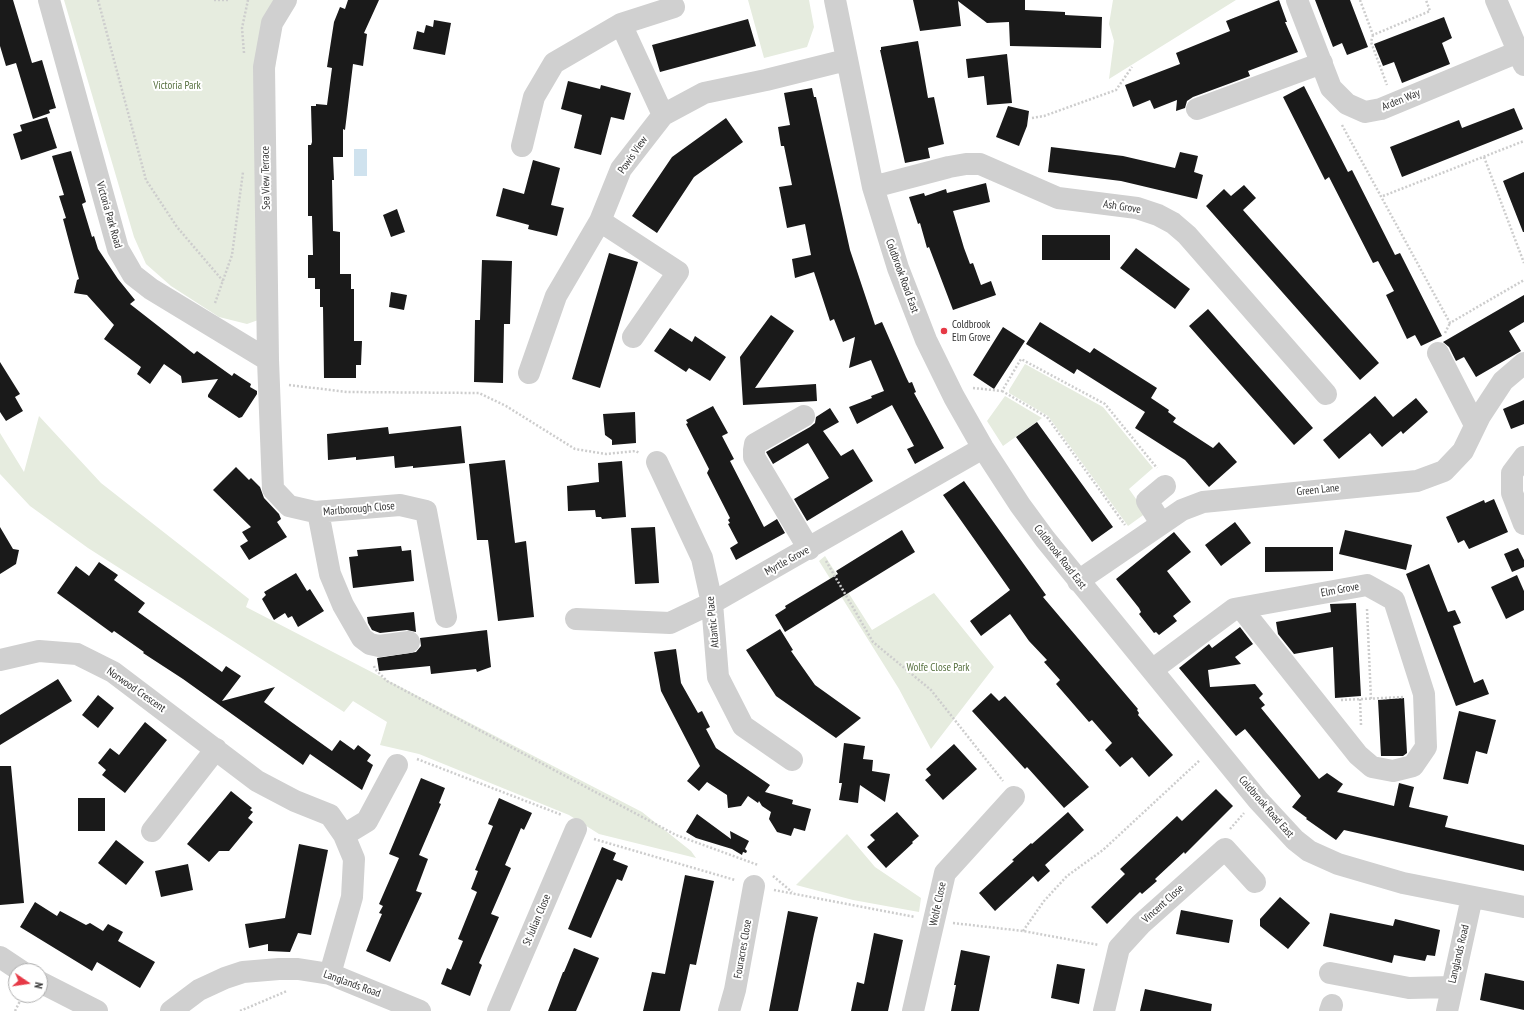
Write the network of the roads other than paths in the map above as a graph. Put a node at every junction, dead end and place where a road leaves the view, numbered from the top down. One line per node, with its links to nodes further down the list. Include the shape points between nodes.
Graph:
1 (49, 0): 18 (street, Victoria Park Road, via 118,249 133,275 151,289)
2 (286, 0): 18 (street, Sea View Terrace, via 272,23 264,67)
3 (836, 0): 9 (street, Coldbrook Road East)
4 (1297, 0): 10 (street, Arden Way)
5 (1496, 0): 8 (street)
6 (674, 7): 7 (street)
7 (620, 24): 12 (street); 13 (street, via 554,63 534,97)
8 (1521, 59): 10 (street, Arden Way, via 1381,109 1365,112 1347,104 1332,88)
9 (846, 60): 12 (street, Powis View, via 704,93); 14 (street, Coldbrook Road East)
10 (1322, 63): 11 (street)
11 (1197, 109)
12 (663, 115): 15 (street, Powis View, via 621,169)
13 (522, 146)
14 (873, 187): 21 (street, Ash Grove, via 949,167 980,164 1058,198 1137,208 1158,215 1187,235); 24 (street, Coldbrook Road East, via 898,268 926,340)
15 (600, 221): 16 (street, via 678,272); 20 (street, Powis View, via 556,296)
16 (633, 337)
17 (1438, 353): 23 (street)
18 (268, 360): 28 (street, Marlborough Close, via 272,489 289,506)
19 (1524, 363): 23 (street, Green Lane, via 1503,381)
20 (529, 374)
21 (1326, 394)
22 (804, 416): 31 (street, via 755,444 754,457)
23 (1475, 425): 29 (street, Green Lane, via 1463,451 1444,471 1417,481 1203,502 1182,510)
24 (983, 448): 31 (street, Myrtle Grove); 32 (street, Coldbrook Road East, via 1020,504)
25 (1524, 457): 30 (street, via 1512,473 1512,493)
26 (657, 462): 33 (street, Atlantic Place, via 702,558)
27 (1162, 479): 29 (street, via 1147,501)
28 (318, 512): 35 (street, Marlborough Close, via 400,505 426,511); 37 (street, via 330,574 343,605 362,638 370,644 379,646)
29 (1161, 524): 32 (street, Green Lane)
30 (1524, 524)
31 (813, 547): 33 (street, Myrtle Grove)
32 (1078, 581): 39 (street, Coldbrook Road East)
33 (712, 603): 36 (street, Myrtle Grove, via 670,623); 41 (street, Atlantic Place, via 718,677 742,726)
34 (1241, 608): 34 (street, Elm Grove, via 1366,585 1394,600 1424,696 1426,747 1413,766 1393,771 1372,768 1358,755); 39 (street, Elm Grove, via 1234,609)
35 (446, 617)
36 (576, 619)
37 (409, 642)
38 (0, 660): 40 (street, Norwood Crescent, via 39,651 78,654 113,672)
39 (1152, 670): 49 (street, Coldbrook Road East, via 1258,800 1295,840 1309,851 1363,872)
40 (216, 749): 45 (street); 46 (street, Norwood Crescent, via 257,781 295,801 330,815)
41 (792, 760)
42 (397, 765): 46 (street, via 367,821)
43 (1014, 797): 62 (street, Wolfe Close, via 945,873)
44 (576, 829): 60 (street, St Julian Close)
45 (152, 831)
46 (344, 835): 54 (street, Norwood Crescent, via 354,859 352,896)
47 (762, 876): 61 (street, Fouracres Close)
48 (1255, 882): 63 (street, Vincent Close, via 1225,848 1141,924 1119,948)
49 (1472, 897): 50 (street, Coldbrook Road East); 56 (street, Langlands Road)
50 (1524, 907)
51 (0, 957): 52 (street)
52 (9, 963)
53 (1330, 973): 56 (street, via 1410,988)
54 (330, 974): 57 (street, Langlands Road); 59 (street, Langlands Road, via 298,969 242,972 199,990)
55 (48, 986): 58 (street)
56 (1452, 987): 64 (street, Langlands Road)
57 (407, 1008)
58 (97, 1011)
59 (171, 1011)
60 (498, 1011)
61 (730, 1011)
62 (913, 1011)
63 (1104, 1011)
64 (1447, 1011)

